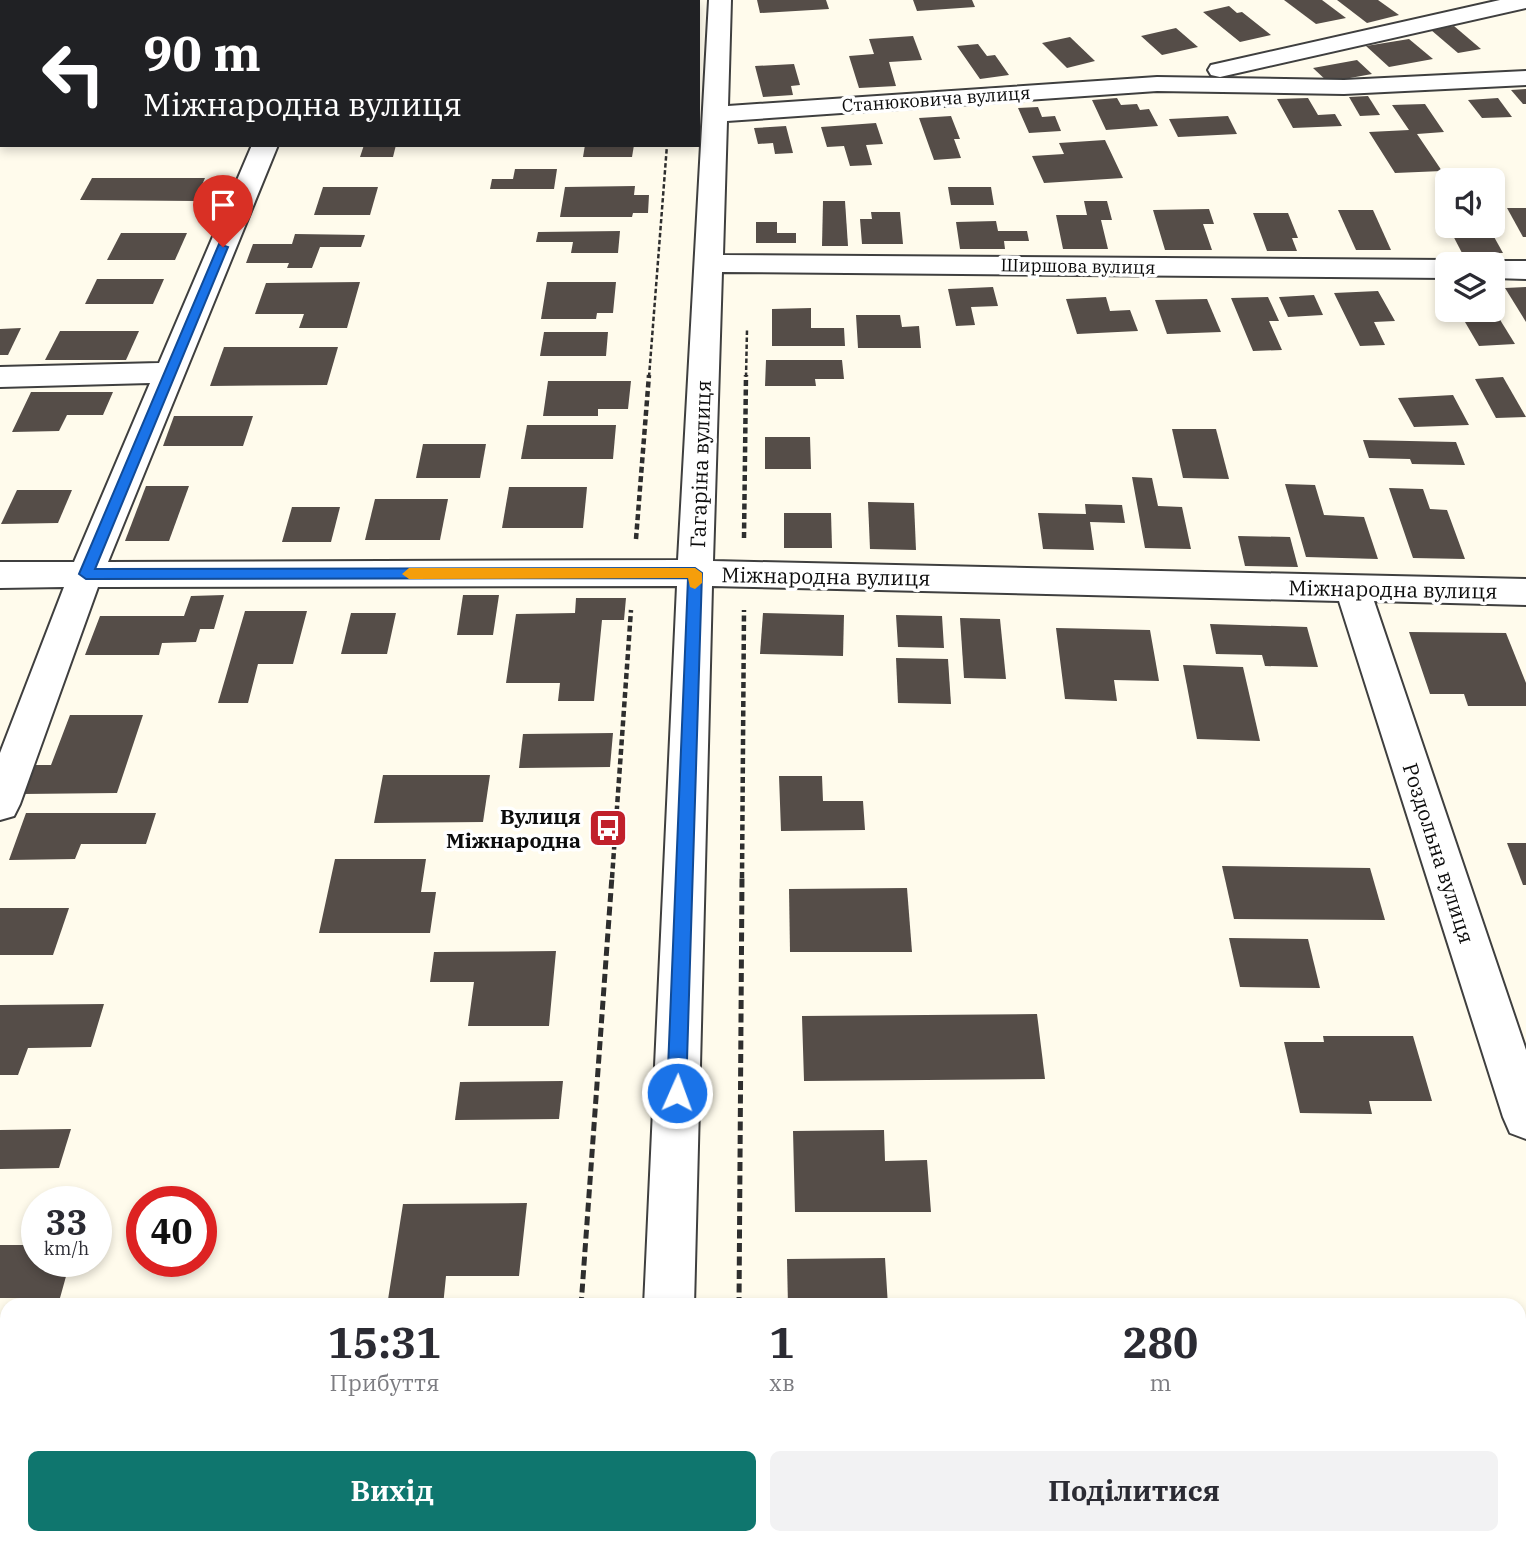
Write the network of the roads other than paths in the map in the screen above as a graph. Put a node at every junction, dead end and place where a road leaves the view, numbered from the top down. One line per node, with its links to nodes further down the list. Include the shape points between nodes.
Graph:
1 (720, 0): 5 (street, Гагаріна вулиця)
2 (1526, 1): 4 (street, Станюковича вулиця)
3 (1526, 78): 4 (street, Станюковича вулиця, via 1344,87)
4 (1157, 85): 5 (street, Станюковича вулиця)
5 (715, 114): 7 (street, Гагаріна вулиця)
6 (264, 147): 11 (street)
7 (708, 263): 8 (street, Ширшова вулиця); 13 (street, Гагаріна вулиця)
8 (1435, 269)
9 (1505, 270): 10 (street)
10 (1526, 270)
11 (170, 373): 12 (street); 14 (street)
12 (0, 377)
13 (695, 573): 14 (street, Міжнародна вулиця); 16 (street, Міжнародна вулиця); 20 (street, Гагаріна вулиця)
14 (86, 574): 15 (street, Міжнародна вулиця); 18 (street)
15 (0, 575)
16 (1352, 588): 17 (street, Міжнародна вулиця); 19 (street, Роздольна вулиця)
17 (1526, 592)
18 (0, 804)
19 (1526, 1117)
20 (669, 1298)

